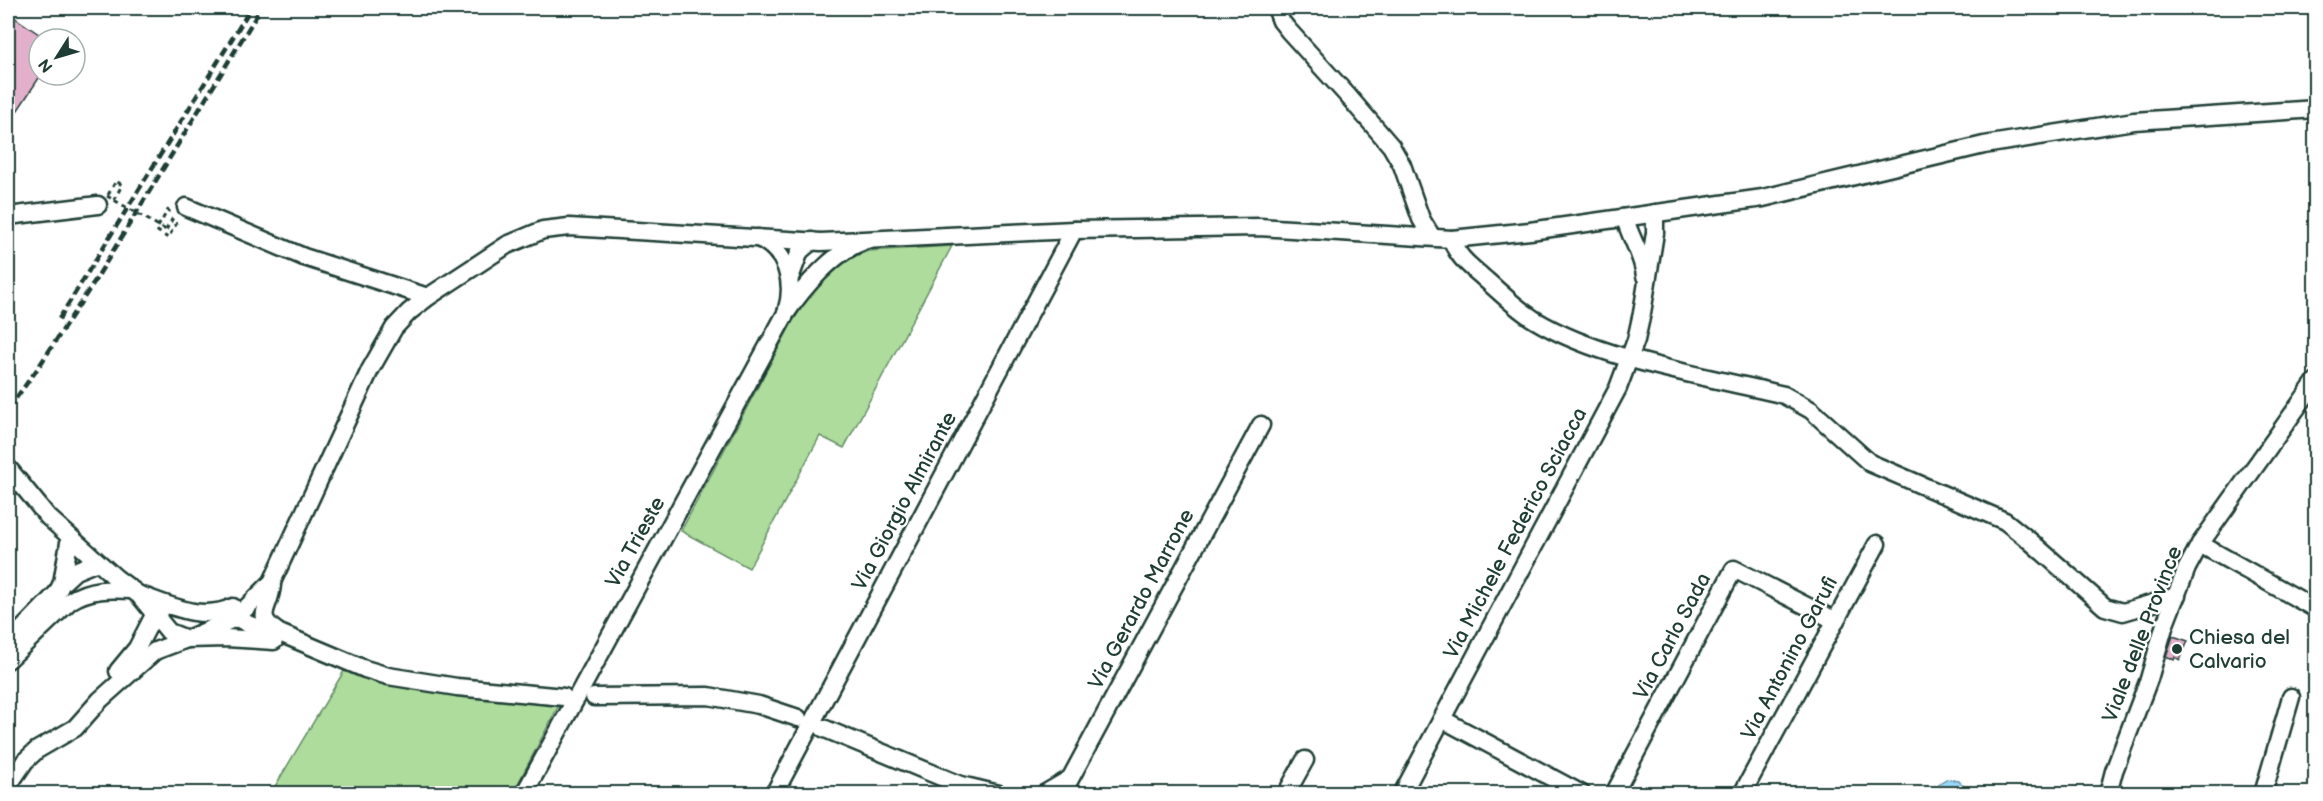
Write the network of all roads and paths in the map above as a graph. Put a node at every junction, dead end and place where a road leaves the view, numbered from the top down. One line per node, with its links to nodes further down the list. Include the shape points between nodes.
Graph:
1 (1276, 8): 9 (street, via 1289,31 1391,146)
2 (2316, 109): 5 (street, via 2134,121 1984,145 1763,198)
3 (103, 201): 3 (path, via 116,181 122,185 112,204); 4 (path, bridge, via 166,230 175,215 168,210 156,230 168,238); 6 (street)
4 (186, 207): 17 (street, via 312,259)
5 (1655, 213): 7 (street); 15 (street, Via Michele Federico Sciacca)
6 (8, 216)
7 (1625, 218): 12 (street); 15 (street, via 1642,262)
8 (1074, 230): 9 (street, via 1259,227); 11 (street); 55 (street, Via Giorgio Almirante)
9 (1431, 237): 12 (street)
10 (758, 238): 13 (street); 14 (street, via 779,255); 17 (street, via 569,226 543,230 507,244)
11 (872, 238): 13 (street); 16 (street, via 849,248)
12 (1452, 239): 19 (street, via 1461,257 1521,311 1571,338)
13 (812, 241): 14 (street, via 800,251); 16 (street, via 822,255)
14 (790, 278): 18 (street)
15 (1646, 286): 19 (street, Via Michele Federico Sciacca)
16 (806, 287): 18 (street)
17 (428, 297): 26 (street, via 409,312 382,345)
18 (786, 313): 54 (street, Via Trieste)
19 (1630, 359): 32 (street, via 1784,394 1798,401 1870,463 2005,521 2105,607 2123,612); 48 (street, Via Michele Federico Sciacca)
20 (2313, 390): 25 (street, Viale delle Province)
21 (1261, 425): 53 (street, Via Gerardo Marrone)
22 (8, 468): 23 (street)
23 (70, 537): 27 (street); 29 (street)
24 (1877, 544): 37 (street, Via Antonino Garufi)
25 (2200, 544): 32 (street, Viale delle Province); 34 (street)
26 (284, 558): 28 (street); 35 (street)
27 (97, 562): 29 (street, via 75,571); 30 (street); 31 (street)
28 (272, 582): 35 (street, via 246,611); 38 (street, via 264,619)
29 (62, 583): 40 (street)
30 (136, 592): 31 (street, via 105,589); 33 (street); 36 (street)
31 (79, 596): 42 (street)
32 (2177, 596): 64 (street, Viale delle Province)
33 (173, 608): 35 (street); 36 (street)
34 (2316, 609)
35 (230, 614): 38 (street, via 250,625); 39 (street)
36 (154, 615): 39 (street, via 169,632); 46 (street, via 137,648)
37 (1834, 620): 62 (street, Via Carlo Sada, via 1734,568); 63 (street, Via Antonino Garufi)
38 (282, 634): 41 (street)
39 (187, 639): 41 (street, via 257,639); 46 (street, via 155,651)
40 (8, 644)
41 (302, 644): 44 (street, via 388,676)
42 (8, 660)
43 (2291, 696): 65 (street)
44 (564, 697)
45 (594, 697): 47 (street, via 708,696 759,705)
46 (100, 700): 52 (street, via 75,728 25,760)
47 (798, 718)
48 (1442, 719): 60 (street, Via Michele Federico Sciacca); 61 (street)
49 (824, 728): 51 (street)
50 (1305, 760): 59 (street)
51 (958, 784): 56 (street); 57 (street)
52 (8, 786)
53 (1065, 787): 58 (street)
54 (524, 794)
55 (774, 794)
56 (972, 794)
57 (999, 794)
58 (1044, 794)
59 (1286, 794)
60 (1402, 794)
61 (1582, 794)
62 (1614, 794)
63 (1742, 794)
64 (2108, 794)
65 (2263, 794)

